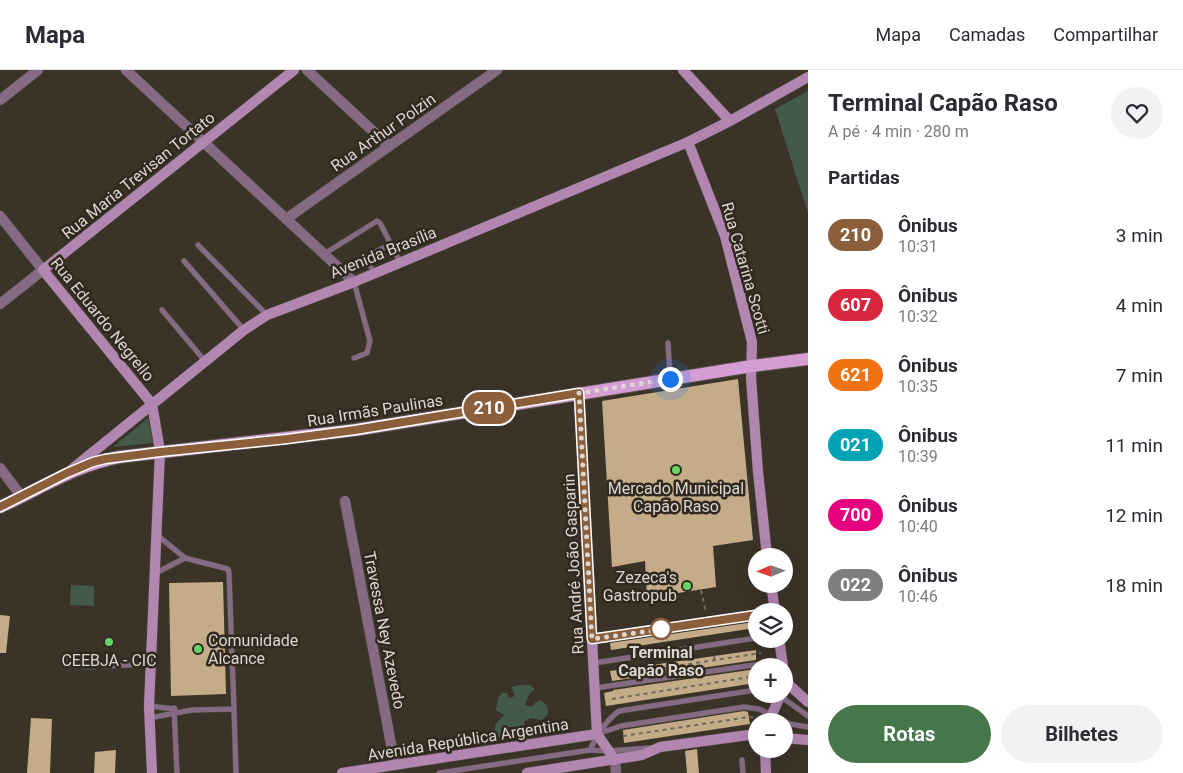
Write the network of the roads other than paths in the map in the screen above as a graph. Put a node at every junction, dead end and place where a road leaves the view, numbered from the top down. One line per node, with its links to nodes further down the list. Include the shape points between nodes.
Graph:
1 (38, 70): 8 (street)
2 (126, 70): 10 (street)
3 (294, 70): 10 (main road, Rua Maria Trevisan Tortato)
4 (307, 70): 12 (street)
5 (497, 70): 12 (street, Rua Arthur Polzin)
6 (682, 70): 9 (main road)
7 (808, 77): 9 (main road, Avenida Brasília)
8 (0, 100)
9 (730, 121): 11 (main road, Avenida Brasília)
10 (204, 142): 14 (street); 20 (main road, Rua Maria Trevisan Tortato)
11 (688, 142): 19 (main road, Avenida Brasília); 31 (main road, Rua Catarina Scotti, via 725,236 752,342)
12 (389, 146): 14 (street, Rua Arthur Polzin)
13 (0, 216): 20 (street, Rua Eduardo Negrello)
14 (286, 219): 17 (street)
15 (391, 244): 17 (lane, via 377,222); 19 (lane); 21 (lane, via 368,256)
16 (198, 245): 25 (lane)
17 (324, 254): 22 (street)
18 (184, 261): 26 (lane)
19 (401, 263): 21 (main road, Avenida Brasília)
20 (44, 270): 23 (street, Rua Maria Trevisan Tortato); 34 (main road, Rua Eduardo Negrello)
21 (374, 274): 22 (main road, Avenida Brasília)
22 (354, 282): 25 (main road, Avenida Brasília); 28 (lane, via 370,340 367,353)
23 (0, 304)
24 (162, 310): 30 (lane)
25 (267, 315): 26 (main road, Avenida Brasília)
26 (244, 330): 30 (main road, Avenida Brasília)
27 (668, 343): 32 (lane)
28 (354, 358)
29 (808, 358): 31 (main road, Rua Irmãs Paulinas)
30 (205, 361): 34 (main road, Avenida Brasília)
31 (752, 366): 32 (main road, Rua Irmãs Paulinas); 42 (main road, Rua Catarina Scotti, via 758,472)
32 (670, 379): 33 (main road, Rua Irmãs Paulinas)
33 (579, 393): 35 (main road, Rua Irmãs Paulinas, via 346,432); 46 (main road, Rua André João Gasparin)
34 (152, 404): 35 (main road, Rua Eduardo Negrello); 37 (main road, Avenida Brasília)
35 (160, 452): 37 (main road, Rua Irmãs Paulinas, via 105,459); 41 (main road, Rua Eduardo Negrello)
36 (0, 468): 38 (street)
37 (67, 473): 38 (main road, Avenida Brasília)
38 (22, 496): 40 (main road, Avenida Brasília)
39 (345, 501): 73 (street, Travessa Ney Azevedo)
40 (0, 507)
41 (156, 534): 43 (lane); 44 (main road, Rua Eduardo Negrello)
42 (767, 548)
43 (185, 558): 44 (lane); 58 (lane, via 228,569)
44 (154, 574): 49 (main road, Rua Eduardo Negrello)
45 (748, 616): 46 (main road)
46 (592, 639): 48 (main road, Rua André João Gasparin)
47 (748, 639): 48 (lane)
48 (593, 663): 52 (main road, Rua André João Gasparin)
49 (151, 664): 50 (lane); 57 (main road, Rua Eduardo Negrello)
50 (104, 666)
51 (748, 670): 52 (lane)
52 (595, 688): 65 (main road, Rua André João Gasparin)
53 (748, 691): 65 (lane, via 619,711)
54 (793, 695): 56 (main road)
55 (793, 702): 61 (lane)
56 (808, 702)
57 (149, 706): 59 (lane); 62 (main road, Rua Eduardo Negrello)
58 (234, 709): 59 (lane); 76 (lane)
59 (174, 711): 62 (lane); 75 (lane)
60 (764, 713): 65 (lane, via 744,707 621,726)
61 (808, 716)
62 (149, 718): 74 (main road, Rua Eduardo Negrello)
63 (793, 724): 64 (lane)
64 (808, 727)
65 (597, 734): 69 (lane); 70 (main road); 73 (main road, Avenida República Argentina)
66 (748, 735): 70 (main road, via 660,747 642,755)
67 (793, 739): 68 (main road)
68 (808, 740)
69 (590, 750): 70 (lane); 78 (lane)
70 (612, 755): 79 (main road); 80 (street)
71 (765, 758): 82 (main road)
72 (742, 760): 81 (lane)
73 (395, 765): 77 (main road, Avenida República Argentina)
74 (152, 773)
75 (177, 773)
76 (236, 773)
77 (342, 773)
78 (439, 773)
79 (527, 773)
80 (616, 773)
81 (743, 773)
82 (766, 773)

